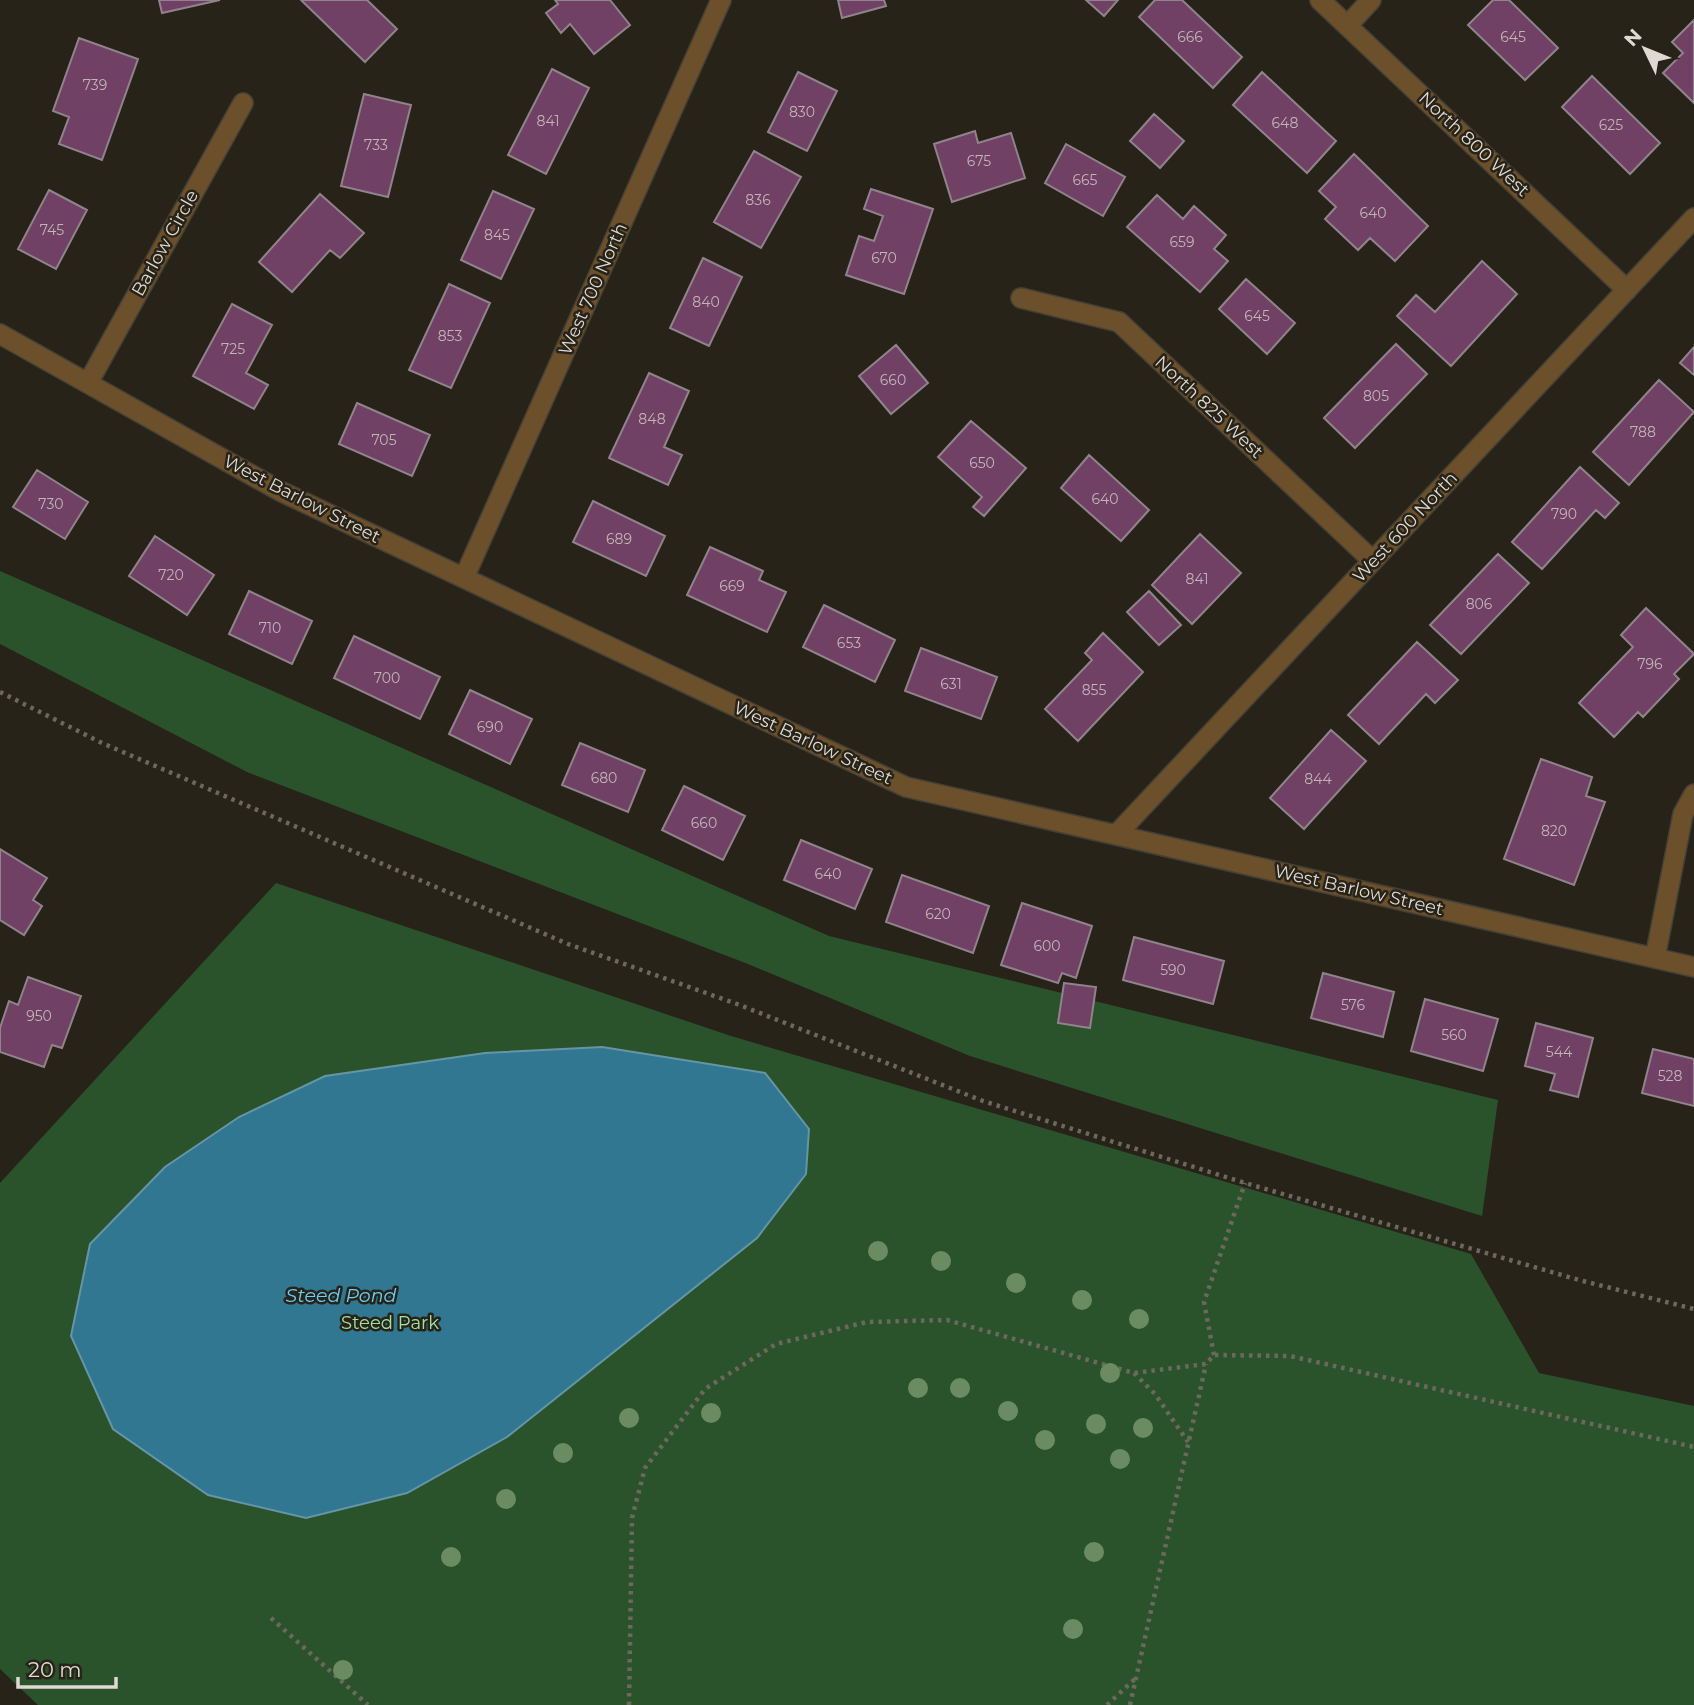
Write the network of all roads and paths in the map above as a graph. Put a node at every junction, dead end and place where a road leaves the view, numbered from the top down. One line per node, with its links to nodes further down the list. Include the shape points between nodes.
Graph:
1 (721, 0): 12 (street, West 700 North)
2 (1320, 0): 4 (street, North 800 West)
3 (1371, 0): 4 (street)
4 (1348, 25): 7 (street, North 800 West)
5 (243, 103): 10 (street, Barlow Circle)
6 (1694, 218): 7 (street, West 600 North)
7 (1627, 290): 11 (street, West 600 North)
8 (1021, 298): 11 (street, North 825 West, via 1119,322)
9 (0, 334): 10 (street, West Barlow Street)
10 (88, 383): 12 (street, West Barlow Street, via 280,491)
11 (1373, 562): 15 (street, West 600 North)
12 (464, 579): 15 (street, West Barlow Street, via 906,787)
13 (0, 692): 18 (path, via 237,803 568,944 737,1004 983,1101)
14 (1694, 794): 16 (street, via 1683,814)
15 (1116, 835): 16 (street, West Barlow Street)
16 (1655, 958): 17 (street, West Barlow Street)
17 (1694, 967)
18 (1245, 1183): 19 (path); 20 (path, via 1204,1302)
19 (1694, 1309)
20 (1214, 1355): 21 (path); 24 (path, via 1290,1356)
21 (1206, 1364): 22 (path); 23 (path)
22 (1135, 1373): 23 (path); 28 (path, via 947,1320 881,1322 776,1344 705,1389 645,1468 632,1518)
23 (1188, 1443): 26 (path)
24 (1694, 1447)
25 (271, 1618): 27 (path)
26 (1137, 1677): 29 (path); 30 (path)
27 (368, 1705)
28 (629, 1705)
29 (1107, 1705)
30 (1130, 1705)

